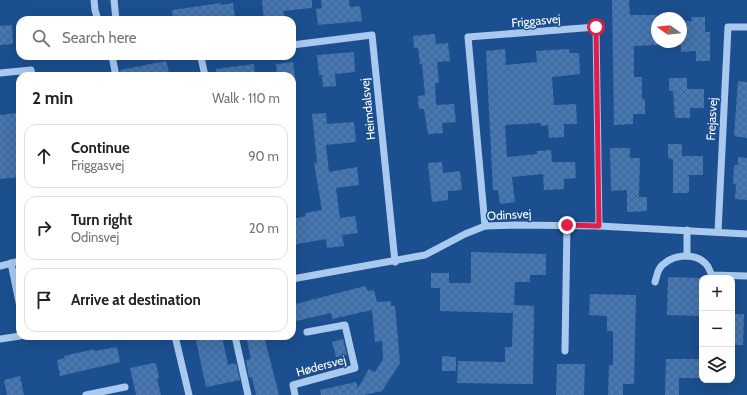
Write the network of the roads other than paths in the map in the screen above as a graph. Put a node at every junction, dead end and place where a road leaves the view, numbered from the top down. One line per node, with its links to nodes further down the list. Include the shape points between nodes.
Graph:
1 (94, 0): 3 (street)
2 (114, 0): 4 (street)
3 (97, 16)
4 (116, 16)
5 (747, 27): 17 (street, Frejasvej, via 728,27)
6 (296, 44): 21 (street, Heimdalsvej, via 372,35)
7 (113, 60): 10 (street)
8 (202, 60): 11 (street)
9 (31, 72): 12 (street, via 31,70)
10 (115, 72)
11 (204, 72)
12 (0, 73)
13 (567, 225): 14 (street, Odinsvej); 15 (street, Odinsvej); 33 (street)
14 (485, 226): 15 (street, Friggasvej, via 468,37 596,27); 21 (street, Odinsvej, via 425,255)
15 (599, 226): 16 (street, Odinsvej)
16 (688, 230): 17 (street, Odinsvej); 19 (street)
17 (718, 232): 18 (street, Odinsvej)
18 (747, 234)
19 (686, 256): 24 (street, via 698,258 706,264 712,275); 26 (street, via 676,257 664,263)
20 (16, 262): 22 (street)
21 (395, 262): 25 (street, Odinsvej)
22 (11, 263): 23 (street); 27 (street)
23 (0, 266)
24 (747, 276)
25 (296, 278)
26 (655, 282)
27 (16, 287)
28 (307, 332): 38 (street, Hødersvej, via 345,325 355,368 293,385)
29 (16, 337): 30 (street)
30 (0, 339)
31 (176, 340): 36 (street)
32 (236, 340): 37 (street)
33 (565, 351)
34 (125, 387): 35 (street)
35 (86, 395)
36 (189, 395)
37 (248, 395)
38 (295, 395)

